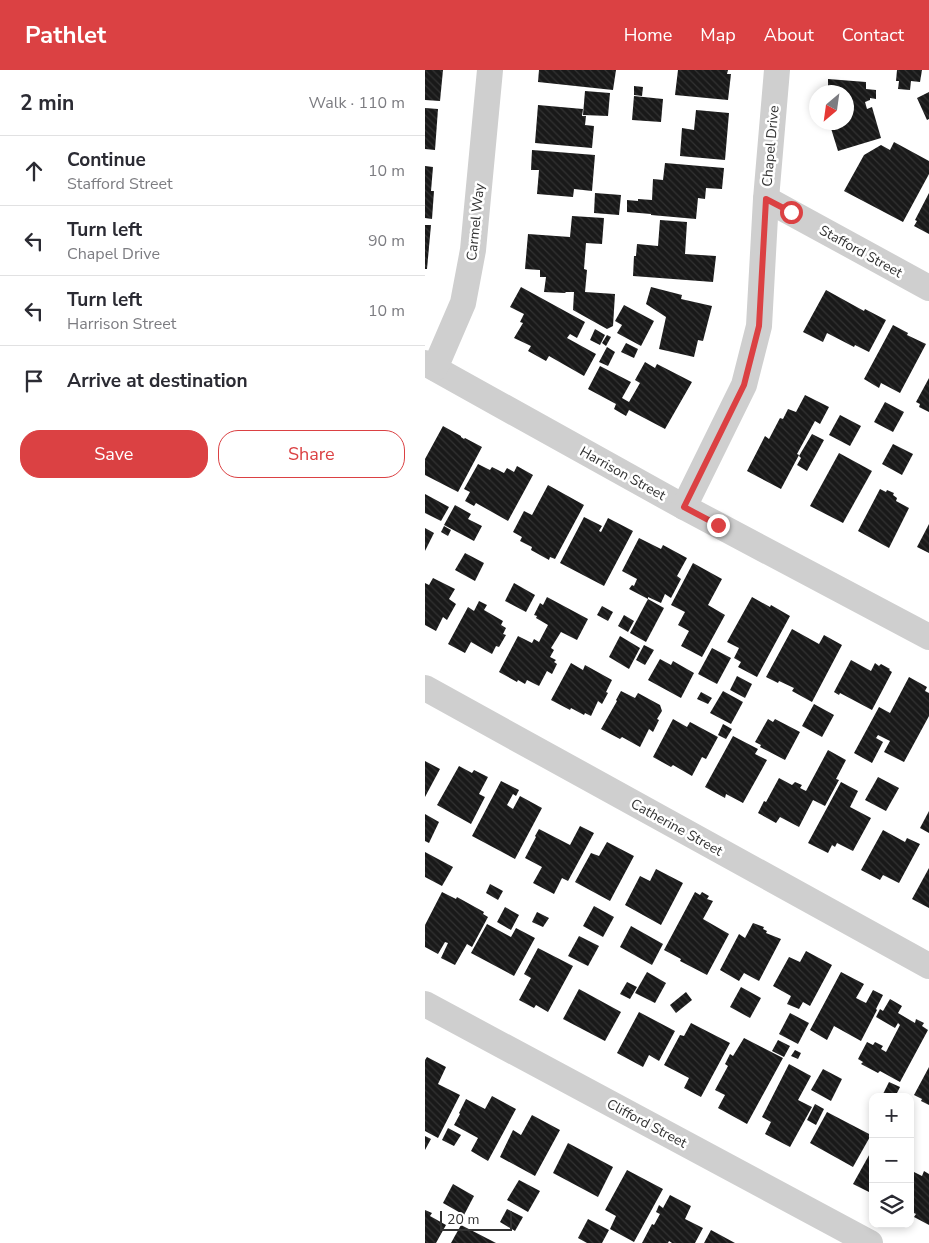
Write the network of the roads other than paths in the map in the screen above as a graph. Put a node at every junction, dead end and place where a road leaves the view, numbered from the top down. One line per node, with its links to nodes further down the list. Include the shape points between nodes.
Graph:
1 (490, 70): 5 (street, Carmel Way, via 472,259 463,303)
2 (777, 70): 3 (street, Chapel Drive)
3 (766, 199): 4 (street, Stafford Street); 6 (street, Chapel Drive, via 759,326 744,385)
4 (929, 288)
5 (430, 366): 6 (street, Harrison Street)
6 (684, 507): 7 (street, Harrison Street)
7 (929, 637)
8 (425, 688): 9 (street, Catherine Street)
9 (929, 966)
10 (425, 1004): 11 (street, Clifford Street)
11 (870, 1243)

